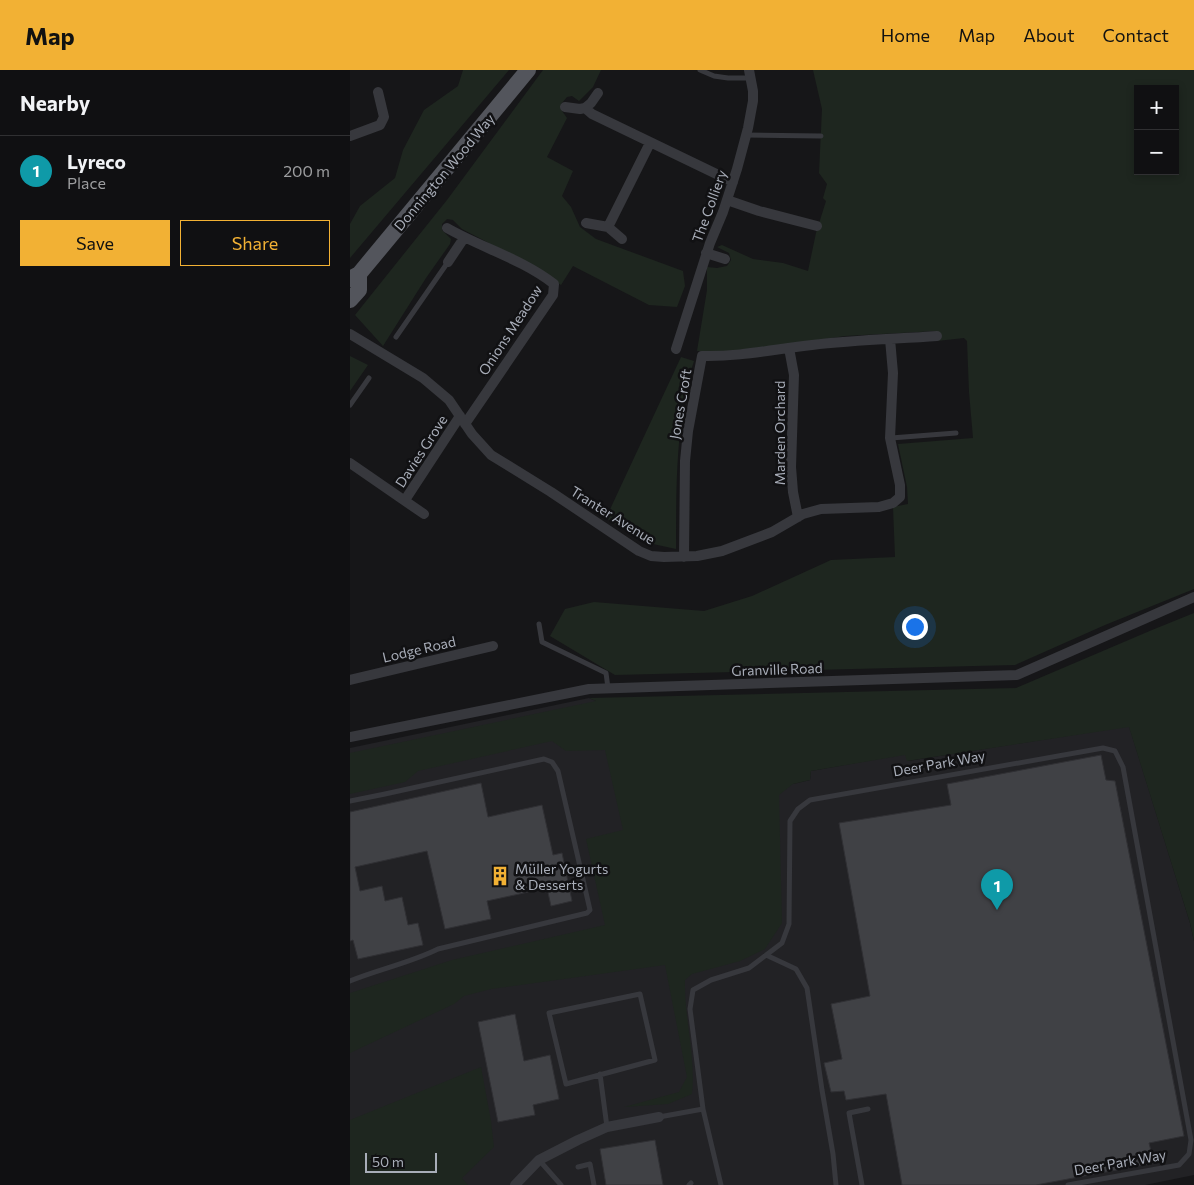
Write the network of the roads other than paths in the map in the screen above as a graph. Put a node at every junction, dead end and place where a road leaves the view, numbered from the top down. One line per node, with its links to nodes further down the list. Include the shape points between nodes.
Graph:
1 (528, 70): 23 (main road, Donnington Wood Way)
2 (700, 70): 3 (lane, via 714,76)
3 (750, 74): 9 (street, The Colliery, via 753,101)
4 (378, 92): 8 (street, via 384,117 380,125)
5 (598, 93): 7 (street)
6 (565, 107): 7 (street)
7 (585, 108): 11 (street)
8 (350, 136)
9 (746, 136): 10 (lane); 12 (street, The Colliery)
10 (821, 136)
11 (650, 143): 12 (street); 16 (street)
12 (733, 182): 13 (street, The Colliery)
13 (727, 200): 15 (street); 20 (street, The Colliery)
14 (586, 223): 16 (street)
15 (817, 226)
16 (608, 227): 19 (street)
17 (447, 228): 18 (street, Onions Meadow)
18 (464, 238): 22 (street); 33 (street, Onions Meadow, via 515,260 554,284 552,295)
19 (622, 239)
20 (706, 253): 21 (street); 30 (street, The Colliery)
21 (725, 259)
22 (448, 262): 27 (lane)
23 (355, 277): 24 (main road, Donnington Wood Way, via 358,290)
24 (350, 300)
25 (350, 334): 33 (street, Tranter Avenue, via 423,378 449,400)
26 (937, 336): 28 (street, Jones Croft)
27 (396, 337)
28 (890, 339): 29 (street, Jones Croft); 35 (street, Tranter Avenue, via 893,373)
29 (789, 348): 39 (street, Marden Orchard, via 794,375 792,476); 40 (street, Jones Croft, via 762,353 702,356 685,461)
30 (676, 349)
31 (369, 378): 32 (lane)
32 (350, 405)
33 (463, 420): 37 (street, Davies Grove); 40 (street, Tranter Avenue, via 491,455 639,551 651,556)
34 (956, 433): 35 (lane)
35 (890, 438): 39 (street, Tranter Avenue, via 900,497 879,507 821,509)
36 (350, 463): 37 (street, Davies Grove)
37 (405, 500): 38 (street, Davies Grove)
38 (424, 514)
39 (798, 517): 40 (street, Tranter Avenue, via 772,532 722,551)
40 (684, 557)
41 (1194, 597): 45 (street, Granville Road, via 1017,675)
42 (539, 624): 45 (lane, via 542,642 606,673)
43 (494, 646): 44 (street, Lodge Road)
44 (350, 680)
45 (608, 688): 46 (street, Granville Road)
46 (351, 735)
47 (350, 801): 49 (lane, via 544,759 552,762 558,772 590,910 438,949)
48 (766, 955): 51 (lane, Deer Park Way, via 749,968 711,980 693,990 690,1009); 61 (lane, via 796,969 807,988); 63 (lane, Deer Park Way, via 782,943 789,924 790,821 810,800 1103,748 1115,751 1123,767 1191,1140 1189,1154 1179,1165)
49 (350, 981)
50 (600, 1074): 50 (lane, via 566,1084 549,1013 640,994 655,1060); 54 (lane)
51 (703, 1109): 53 (lane); 60 (lane)
52 (868, 1109): 62 (lane, via 849,1114)
53 (659, 1117): 54 (street)
54 (607, 1127): 55 (street)
55 (539, 1160): 57 (street); 58 (lane)
56 (578, 1167): 59 (lane, via 590,1164)
57 (515, 1185)
58 (560, 1185)
59 (594, 1185)
60 (721, 1185)
61 (836, 1185)
62 (862, 1185)
63 (1068, 1185)

